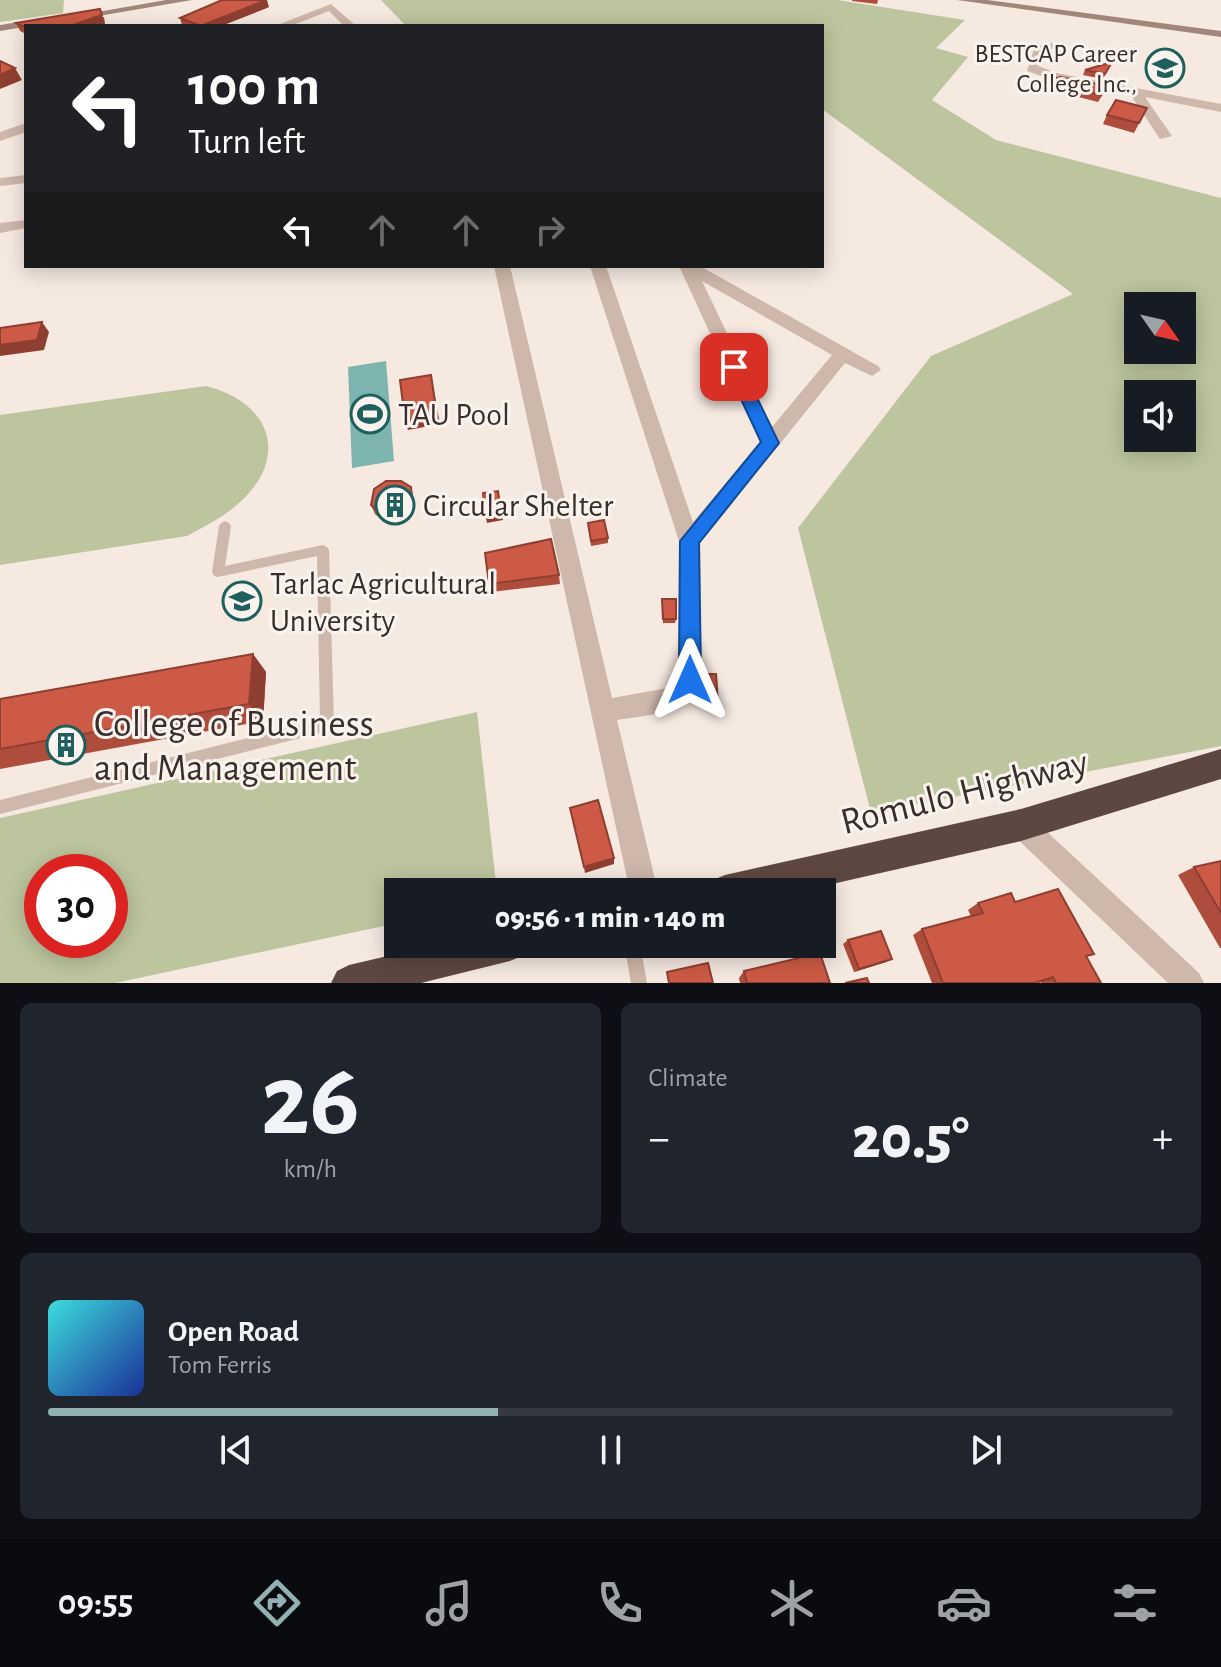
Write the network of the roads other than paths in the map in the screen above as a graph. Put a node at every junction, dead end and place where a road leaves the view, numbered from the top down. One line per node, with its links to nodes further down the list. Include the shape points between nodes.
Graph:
1 (187, 0): 4 (street)
2 (962, 0): 8 (street)
3 (24, 24): 7 (street)
4 (27, 24)
5 (286, 24): 6 (street, via 331,7)
6 (348, 24)
7 (0, 28)
8 (1221, 34)
9 (1060, 45): 10 (street, via 1039,48 1031,68)
10 (1134, 91): 11 (street); 13 (street)
11 (1221, 108)
12 (24, 128): 14 (street)
13 (1165, 136)
14 (0, 140): 15 (street)
15 (24, 140)
16 (24, 179): 17 (street)
17 (0, 182)
18 (24, 224): 19 (street)
19 (0, 228)
20 (502, 268): 29 (street)
21 (599, 268): 28 (street)
22 (689, 268): 26 (street)
23 (692, 268): 24 (street)
24 (843, 354): 25 (street); 26 (street)
25 (872, 370)
26 (770, 443): 28 (street)
27 (225, 526): 31 (lane, via 218,572 323,550 327,725)
28 (689, 541): 29 (street, via 690,680 675,698)
29 (603, 711): 33 (street)
30 (1221, 764): 32 (highway, Romulo Highway)
31 (0, 807)
32 (1021, 825): 34 (highway, Romulo Highway); 40 (street)
33 (641, 878)
34 (787, 878)
35 (468, 958): 37 (highway)
36 (635, 958): 39 (lane)
37 (420, 974): 38 (highway)
38 (349, 983)
39 (639, 983)
40 (1189, 983)

